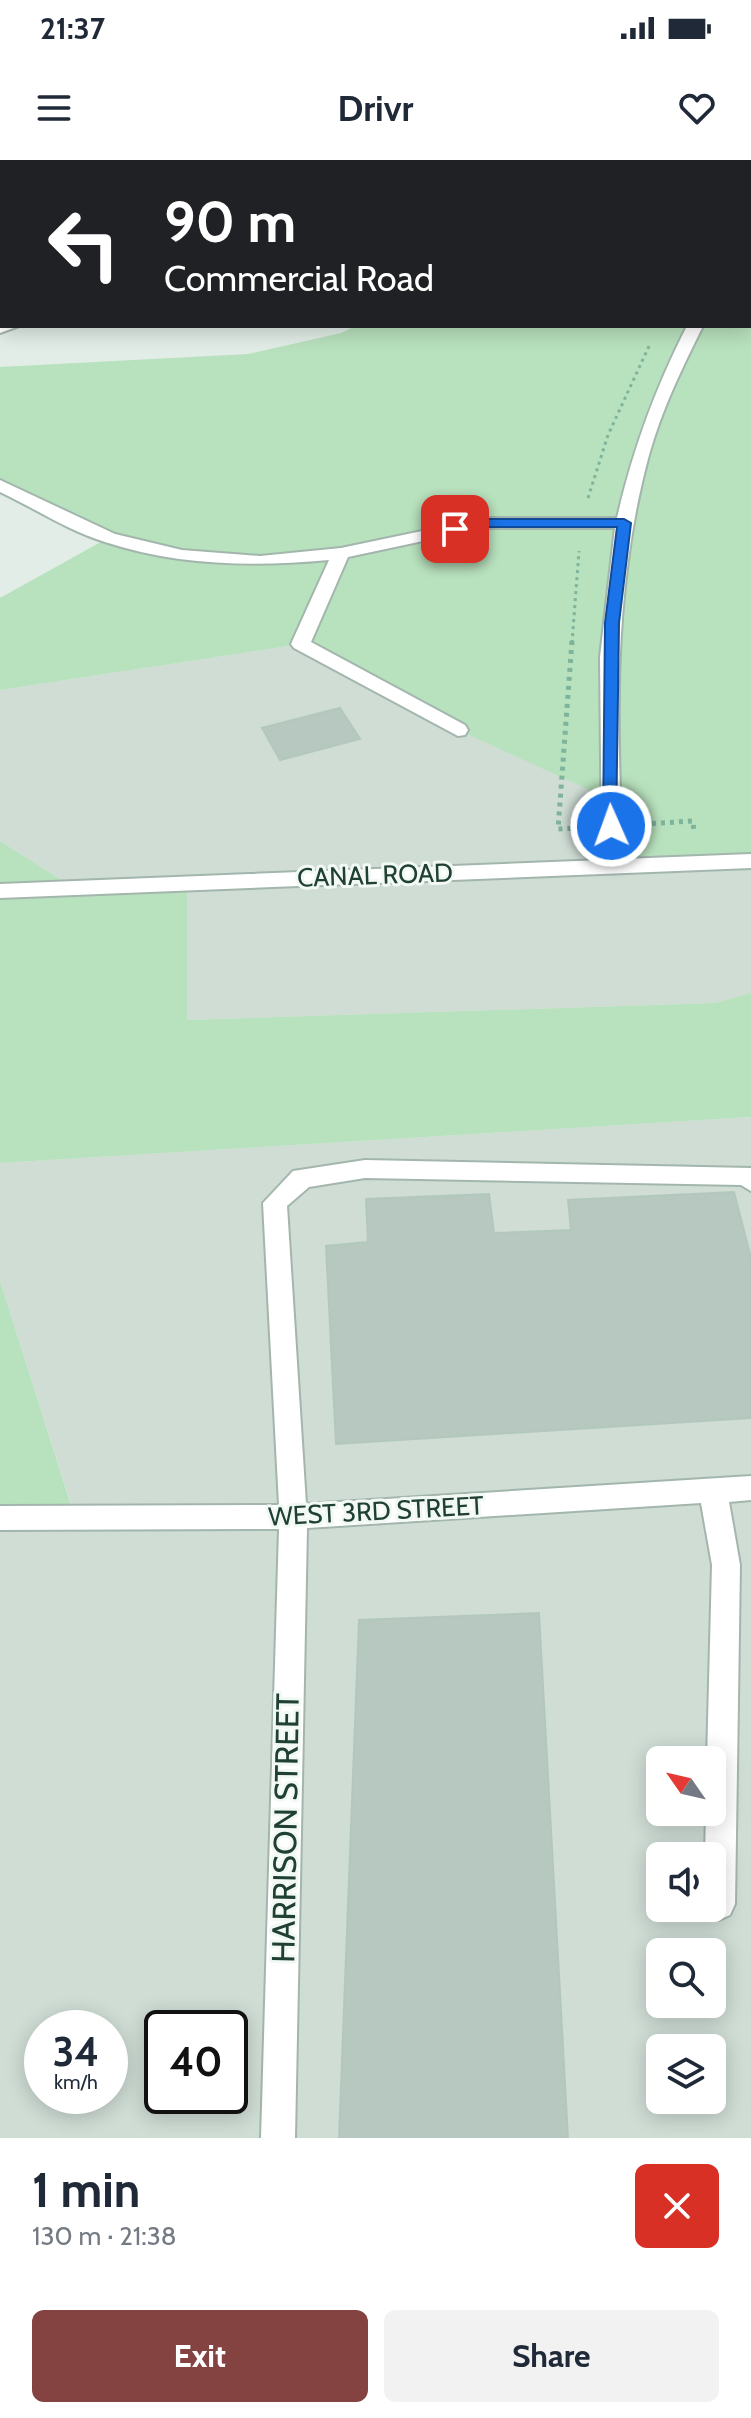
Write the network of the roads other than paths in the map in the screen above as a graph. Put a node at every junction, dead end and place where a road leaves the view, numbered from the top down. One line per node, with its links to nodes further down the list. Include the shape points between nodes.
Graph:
1 (694, 328): 3 (street, via 650,425)
2 (0, 485): 4 (street, via 109,538 182,555 260,561)
3 (624, 523): 4 (street, via 484,523); 7 (street, via 612,623)
4 (341, 553): 5 (street, via 301,644)
5 (458, 730)
6 (751, 861): 7 (street, CANAL ROAD)
7 (613, 865): 8 (street, CANAL ROAD)
8 (0, 891)
9 (751, 1181): 12 (street, HARRISON STREET, via 747,1176 365,1169 302,1178 275,1203)
10 (751, 1488): 11 (street, WEST 3RD STREET)
11 (713, 1491): 12 (street, WEST 3RD STREET); 14 (street, via 726,1565)
12 (293, 1517): 13 (street, WEST 3RD STREET); 15 (street, HARRISON STREET)
13 (0, 1518)
14 (720, 1842)
15 (278, 2138)

